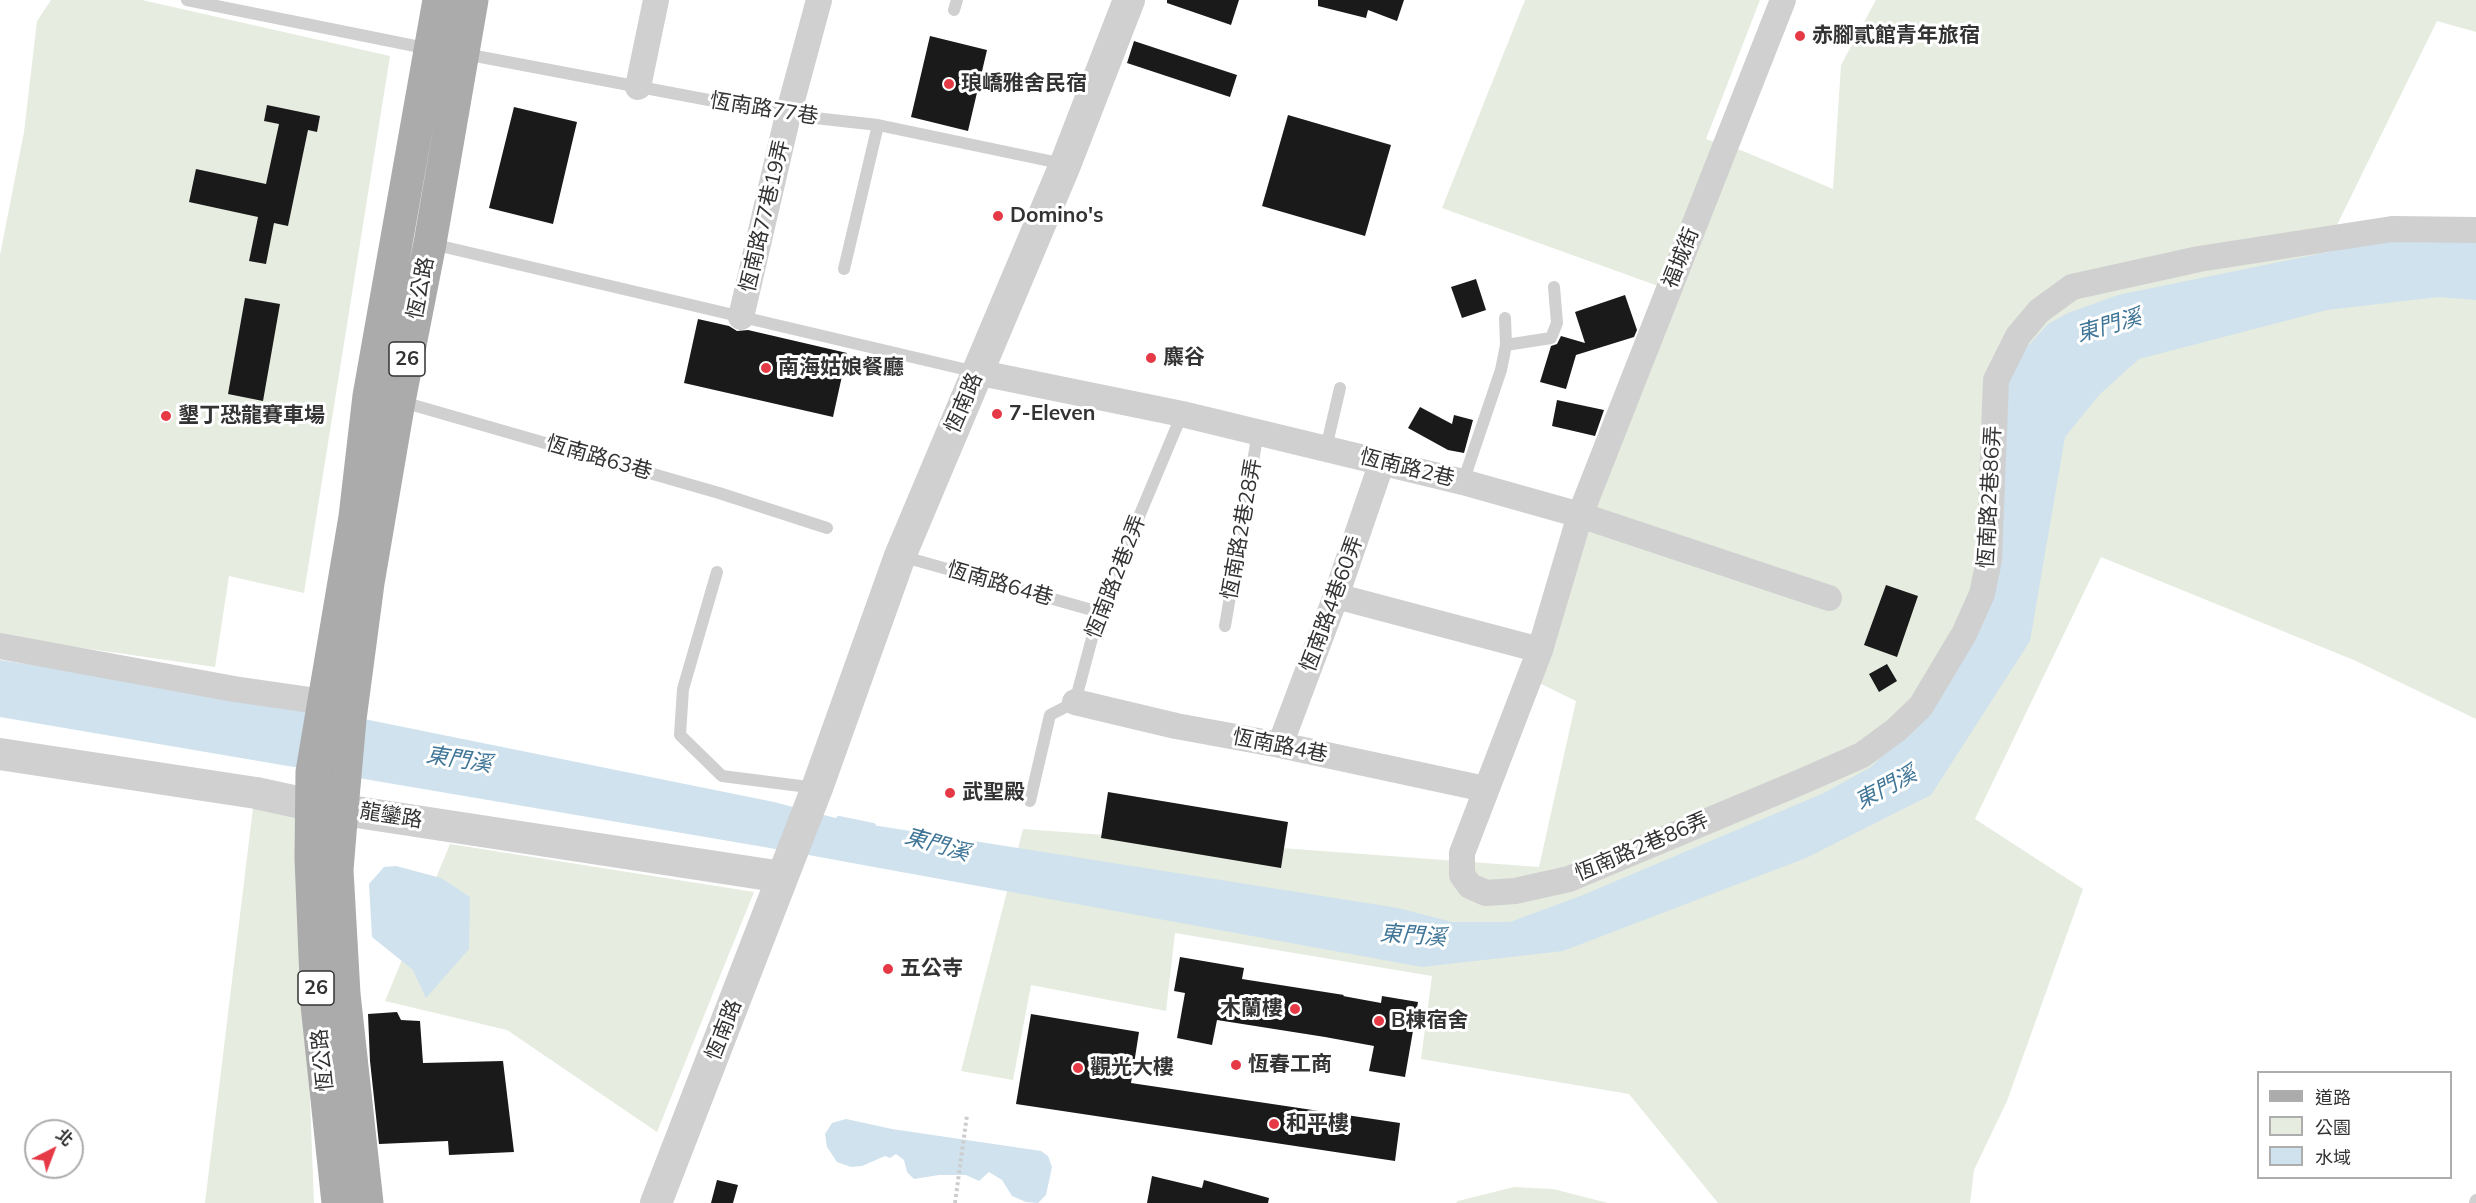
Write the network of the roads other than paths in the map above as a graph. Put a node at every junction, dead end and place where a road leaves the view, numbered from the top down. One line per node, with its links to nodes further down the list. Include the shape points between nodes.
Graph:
1 (187, 0): 8 (lane, 恆南路77巷)
2 (439, 0): 8 (main road, 恆公路 / 26)
3 (472, 0): 8 (main road, 恆公路 / 26)
4 (656, 0): 9 (street)
5 (819, 0): 10 (street, 恆南路77巷19弄)
6 (1129, 0): 12 (street, 恆南路)
7 (1783, 0): 28 (street, 福城街)
8 (447, 52): 9 (lane, 恆南路77巷); 14 (main road, 恆公路 / 26)
9 (638, 87): 10 (lane, 恆南路77巷)
10 (788, 115): 11 (lane, 恆南路77巷); 17 (street, 恆南路77巷19弄)
11 (878, 125): 12 (lane, 恆南路77巷); 15 (lane)
12 (1065, 165): 20 (street, 恆南路)
13 (2476, 230): 42 (street, 恆南路2巷86弄, via 2392,229 2199,259 2072,287 2039,311 2018,336 1996,380 1989,560 1982,594 1964,634 1922,706 1862,755 1569,879 1515,891 1486,893 1470,886 1462,875 1462,853)
14 (414, 240): 17 (lane); 22 (main road, 恆公路 / 26)
15 (844, 269)
16 (1554, 287): 19 (lane, via 1557,323 1551,338)
17 (741, 317): 20 (lane)
18 (1505, 318): 19 (lane)
19 (1506, 345): 27 (lane, via 1502,370)
20 (976, 372): 23 (street, 恆南路2巷); 30 (street, 恆南路)
21 (1340, 388): 25 (lane)
22 (384, 399): 29 (lane, 恆南路63巷, via 718,493); 39 (main road, 恆公路 / 26, via 368,583)
23 (1182, 414): 24 (street, 恆南路2巷); 34 (lane, 恆南路2巷2弄)
24 (1258, 432): 25 (street, 恆南路2巷); 35 (lane, 恆南路2巷28弄)
25 (1326, 448): 26 (street, 恆南路2巷)
26 (1382, 462): 27 (street, 恆南路2巷); 32 (street, 恆南路4巷60弄)
27 (1463, 482): 28 (street, 恆南路2巷)
28 (1580, 515): 33 (street, 恆南路2巷); 37 (street, 恆南路2巷86弄)
29 (827, 528)
30 (900, 556): 34 (lane, 恆南路64巷); 44 (street, 恆南路)
31 (717, 572): 44 (lane, via 683,689 680,735 722,776)
32 (1336, 596): 37 (street); 40 (street, 恆南路4巷60弄)
33 (1829, 598)
34 (1099, 612): 38 (lane, 恆南路2巷2弄)
35 (1225, 626)
36 (0, 646): 39 (street)
37 (1540, 651): 42 (street, 恆南路2巷86弄)
38 (1075, 702): 40 (street, 恆南路4巷); 45 (lane, via 1050,715)
39 (332, 711): 43 (main road, 26); 43 (main road, 恆公路 / 26, via 312,772)
40 (1280, 745): 42 (street, 恆南路4巷)
41 (0, 754): 43 (street, 龍鑾路, via 256,793)
42 (1485, 789)
43 (333, 797): 46 (street, 龍鑾路); 47 (main road, 恆公路 / 26, via 317,1005); 48 (main road, 恆公路 / 26, via 344,994)
44 (813, 799): 46 (street, 恆南路)
45 (1030, 801)
46 (786, 867): 49 (street, 恆南路)
47 (338, 1203)
48 (367, 1203)
49 (656, 1203)

